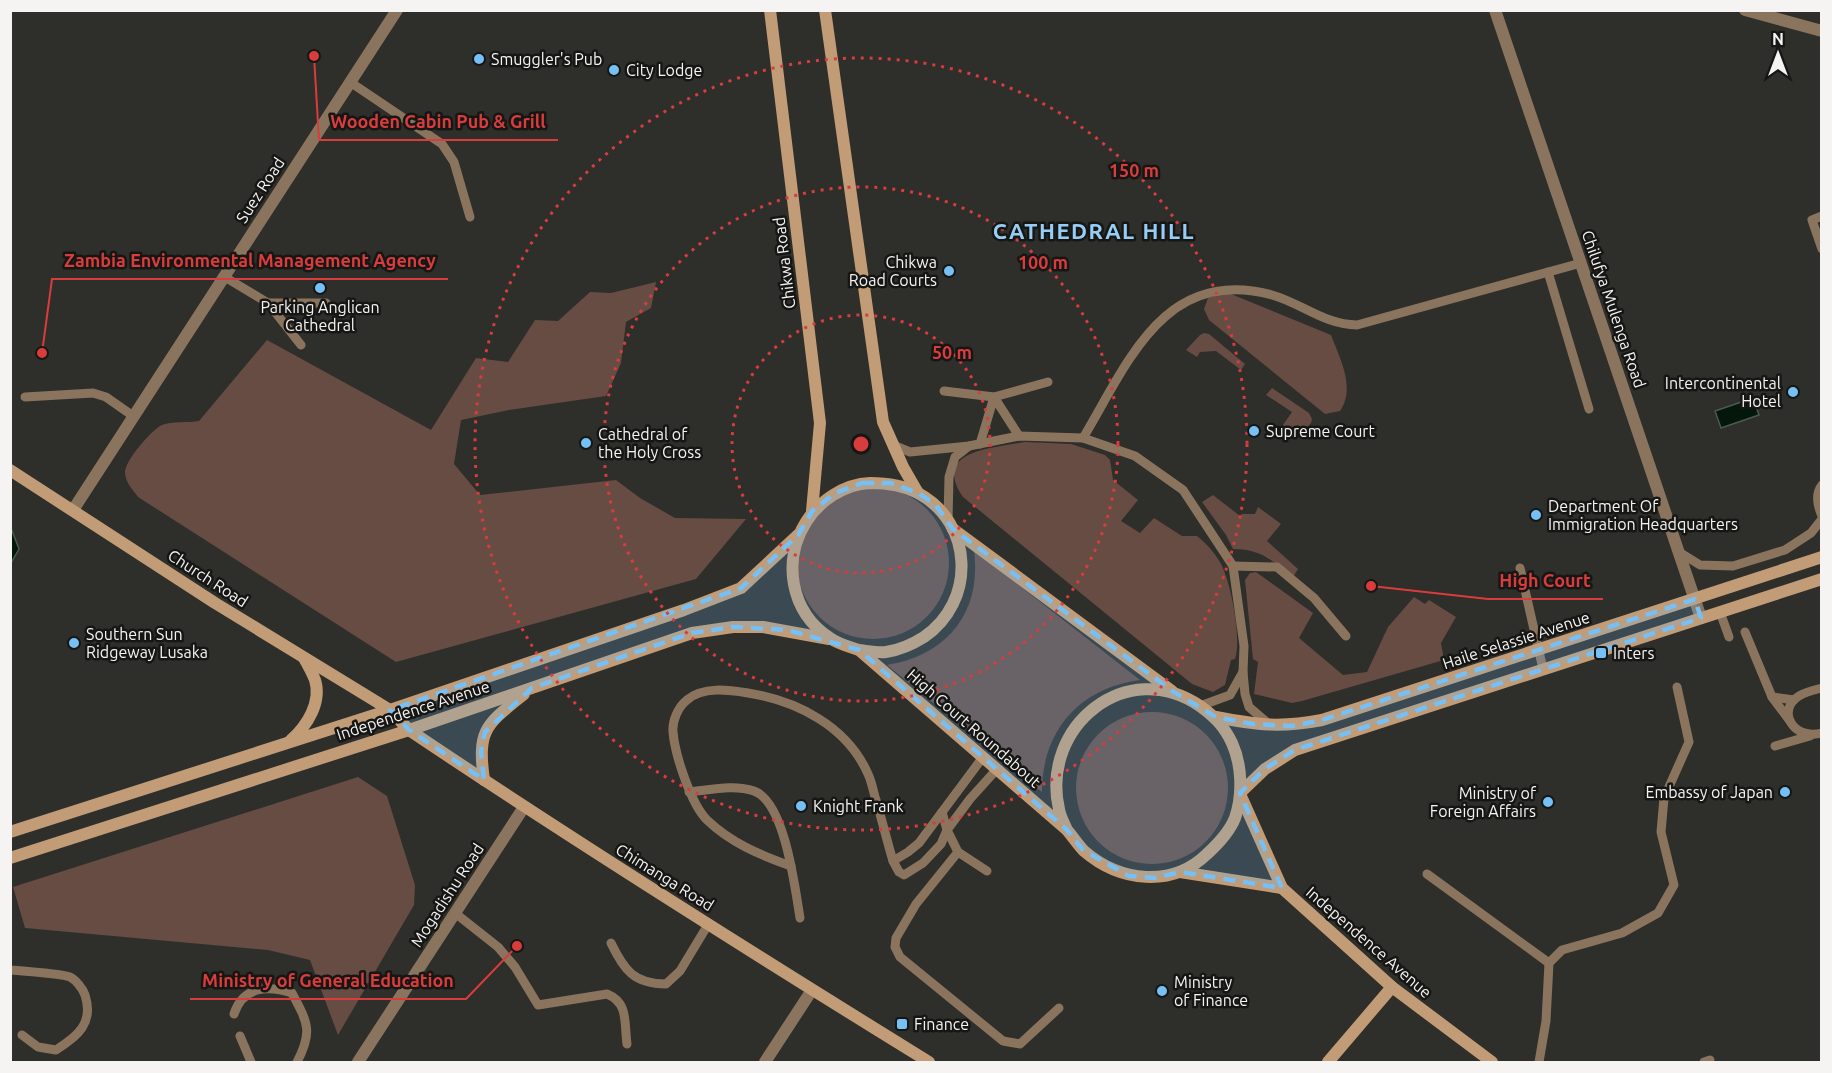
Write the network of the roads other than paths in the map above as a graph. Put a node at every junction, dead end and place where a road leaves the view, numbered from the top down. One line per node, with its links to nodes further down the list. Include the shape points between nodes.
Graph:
1 (397, 10): 7 (street, Suez Road)
2 (770, 10): 32 (main road, Chikwa Road, via 820,423)
3 (825, 10): 26 (main road, via 883,422)
4 (1495, 10): 11 (street, Chilufya Mulenga Road)
5 (1745, 10): 6 (street)
6 (1821, 31)
7 (350, 82): 9 (lane, via 442,144 454,162); 13 (street, Suez Road)
8 (1821, 216): 10 (lane, via 1812,220)
9 (470, 217)
10 (1821, 249)
11 (1581, 263): 12 (lane); 36 (street, Chilufya Mulenga Road)
12 (1548, 272): 21 (lane); 24 (lane, via 1357,325 1334,322 1274,296 1246,290 1201,295 1169,313 1144,338)
13 (223, 276): 14 (lane); 22 (street, Suez Road)
14 (268, 303): 15 (lane); 16 (lane)
15 (326, 303)
16 (301, 345)
17 (1048, 382): 20 (lane)
18 (944, 391): 20 (lane)
19 (25, 398): 22 (lane, via 93,393)
20 (994, 398): 23 (lane); 25 (lane)
21 (1589, 409)
22 (133, 416): 31 (street, Suez Road)
23 (1019, 436): 24 (lane); 25 (lane)
24 (1083, 438): 38 (lane, via 1135,456 1183,490)
25 (980, 444): 27 (lane)
26 (893, 445): 27 (lane, via 910,452); 30 (main road)
27 (969, 446): 34 (lane, via 955,457 949,477)
28 (10, 470): 31 (main road, Church Road)
29 (1821, 485): 33 (lane, via 1817,505)
30 (918, 492): 32 (main road, High Court Roundabout, via 891,483 862,483 835,493); 34 (main road, High Court Roundabout, via 935,504)
31 (73, 510): 50 (main road, Church Road)
32 (812, 511): 35 (main road, High Court Roundabout)
33 (1821, 517): 36 (lane, via 1810,533 1785,550 1733,566 1700,565)
34 (951, 525): 48 (main road, High Court Roundabout, via 962,555 961,582 952,608 935,629 913,644 886,652); 56 (main road, High Court Roundabout)
35 (798, 535): 47 (main road, High Court Roundabout, via 792,558 793,582 812,623); 60 (main road, Independence Avenue, via 741,588)
36 (1679, 552): 41 (street, Chilufya Mulenga Road)
37 (1821, 557): 41 (main road, Haile Selassie Avenue)
38 (1233, 567): 45 (lane, via 1277,567 1314,598); 52 (lane, via 1244,646)
39 (1520, 568): 49 (lane)
40 (1821, 579): 42 (main road)
41 (1695, 599): 43 (street, Chilufya Mulenga Road); 49 (main road, Haile Selassie Avenue)
42 (1720, 612): 43 (main road); 46 (lane)
43 (1701, 618): 51 (main road)
44 (1744, 632): 57 (lane)
45 (1346, 636)
46 (1729, 637)
47 (830, 639): 48 (main road, High Court Roundabout); 54 (main road, Independence Avenue, via 763,627 692,633)
48 (859, 650): 68 (main road, High Court Roundabout)
49 (1539, 650): 51 (lane); 63 (main road, Haile Selassie Avenue, via 1322,720 1291,726)
50 (304, 658): 60 (main road, Church Road); 66 (main road, via 316,682 316,700 310,717)
51 (1543, 669): 72 (main road, via 1295,750 1265,769)
52 (1243, 672): 59 (lane, via 1230,694); 63 (lane, via 1249,707)
53 (1677, 687): 90 (lane, via 1689,742 1664,798 1661,832 1674,885 1658,913 1622,933 1562,950)
54 (532, 688): 64 (main road, Independence Avenue); 70 (main road, via 496,717 485,732 481,752)
55 (1821, 688): 58 (lane)
56 (1174, 692): 59 (main road, High Court Roundabout); 76 (main road, High Court Roundabout, via 1131,690 1092,708 1076,724 1058,764 1059,810)
57 (1772, 697): 58 (lane); 62 (lane)
58 (1794, 700): 62 (lane)
59 (1200, 706): 61 (main road, High Court Roundabout)
60 (390, 710): 64 (main road, Chimanga Road); 66 (main road, Independence Avenue)
61 (1216, 717): 63 (main road, Haile Selassie Avenue); 72 (main road, High Court Roundabout, via 1236,753)
62 (1790, 721): 65 (lane, via 1798,732)
63 (1270, 725)
64 (409, 730): 70 (main road, Chimanga Road); 79 (main road, Independence Avenue)
65 (1817, 734): 67 (lane)
66 (288, 743): 77 (main road, Independence Avenue)
67 (1775, 746)
68 (983, 757): 69 (main road, High Court Roundabout); 74 (lane)
69 (997, 769): 75 (lane); 76 (main road, High Court Roundabout)
70 (484, 780): 73 (main road, Chimanga Road)
71 (689, 792): 80 (lane, via 673,732 680,707 702,692 720,690 768,696 795,706 843,736 868,774); 81 (lane, via 706,819 725,835); 81 (lane, via 742,788 764,796 776,817)
72 (1240, 793): 83 (main road, High Court Roundabout, via 1234,819 1221,841); 85 (main road, Independence Avenue)
73 (524, 807): 86 (street, Mogadishu Road); 88 (main road, Chimanga Road)
74 (942, 812): 75 (lane); 80 (lane, via 919,843)
75 (947, 830): 78 (lane); 80 (lane, via 941,844 908,873 902,874)
76 (1067, 830): 83 (main road, High Court Roundabout, via 1083,850 1129,876 1155,878)
77 (10, 832)
78 (958, 852): 82 (lane); 94 (lane, via 916,904 896,938 900,957 1003,1041 1020,1044)
79 (10, 858)
80 (893, 861)
81 (791, 866): 87 (lane)
82 (987, 871)
83 (1180, 872): 85 (main road, Independence Avenue)
84 (1427, 874): 90 (lane)
85 (1282, 888): 92 (main road, Independence Avenue)
86 (455, 913): 98 (lane, via 498,947 538,1005 606,994 616,998 622,1004); 101 (street, Mogadishu Road)
87 (800, 918)
88 (709, 923): 89 (lane, via 680,971 666,984 648,984 623,967); 93 (main road, Chimanga Road)
89 (611, 943)
90 (1549, 963): 106 (lane)
91 (10, 970): 96 (lane, via 70,977 83,989 87,1004 87,1021 74,1039 56,1050 38,1047)
92 (1392, 987): 104 (main road); 105 (main road, Independence Avenue)
93 (812, 990): 102 (street); 103 (main road, Chimanga Road)
94 (1059, 1008)
95 (234, 1014): 100 (lane, via 237,1004 253,990 277,988 292,993 306,1019 306,1044)
96 (22, 1035)
97 (240, 1036): 99 (lane)
98 (627, 1044)
99 (252, 1062)
100 (297, 1062)
101 (358, 1062)
102 (765, 1062)
103 (930, 1062)
104 (1328, 1062)
105 (1492, 1062)
106 (1539, 1062)

